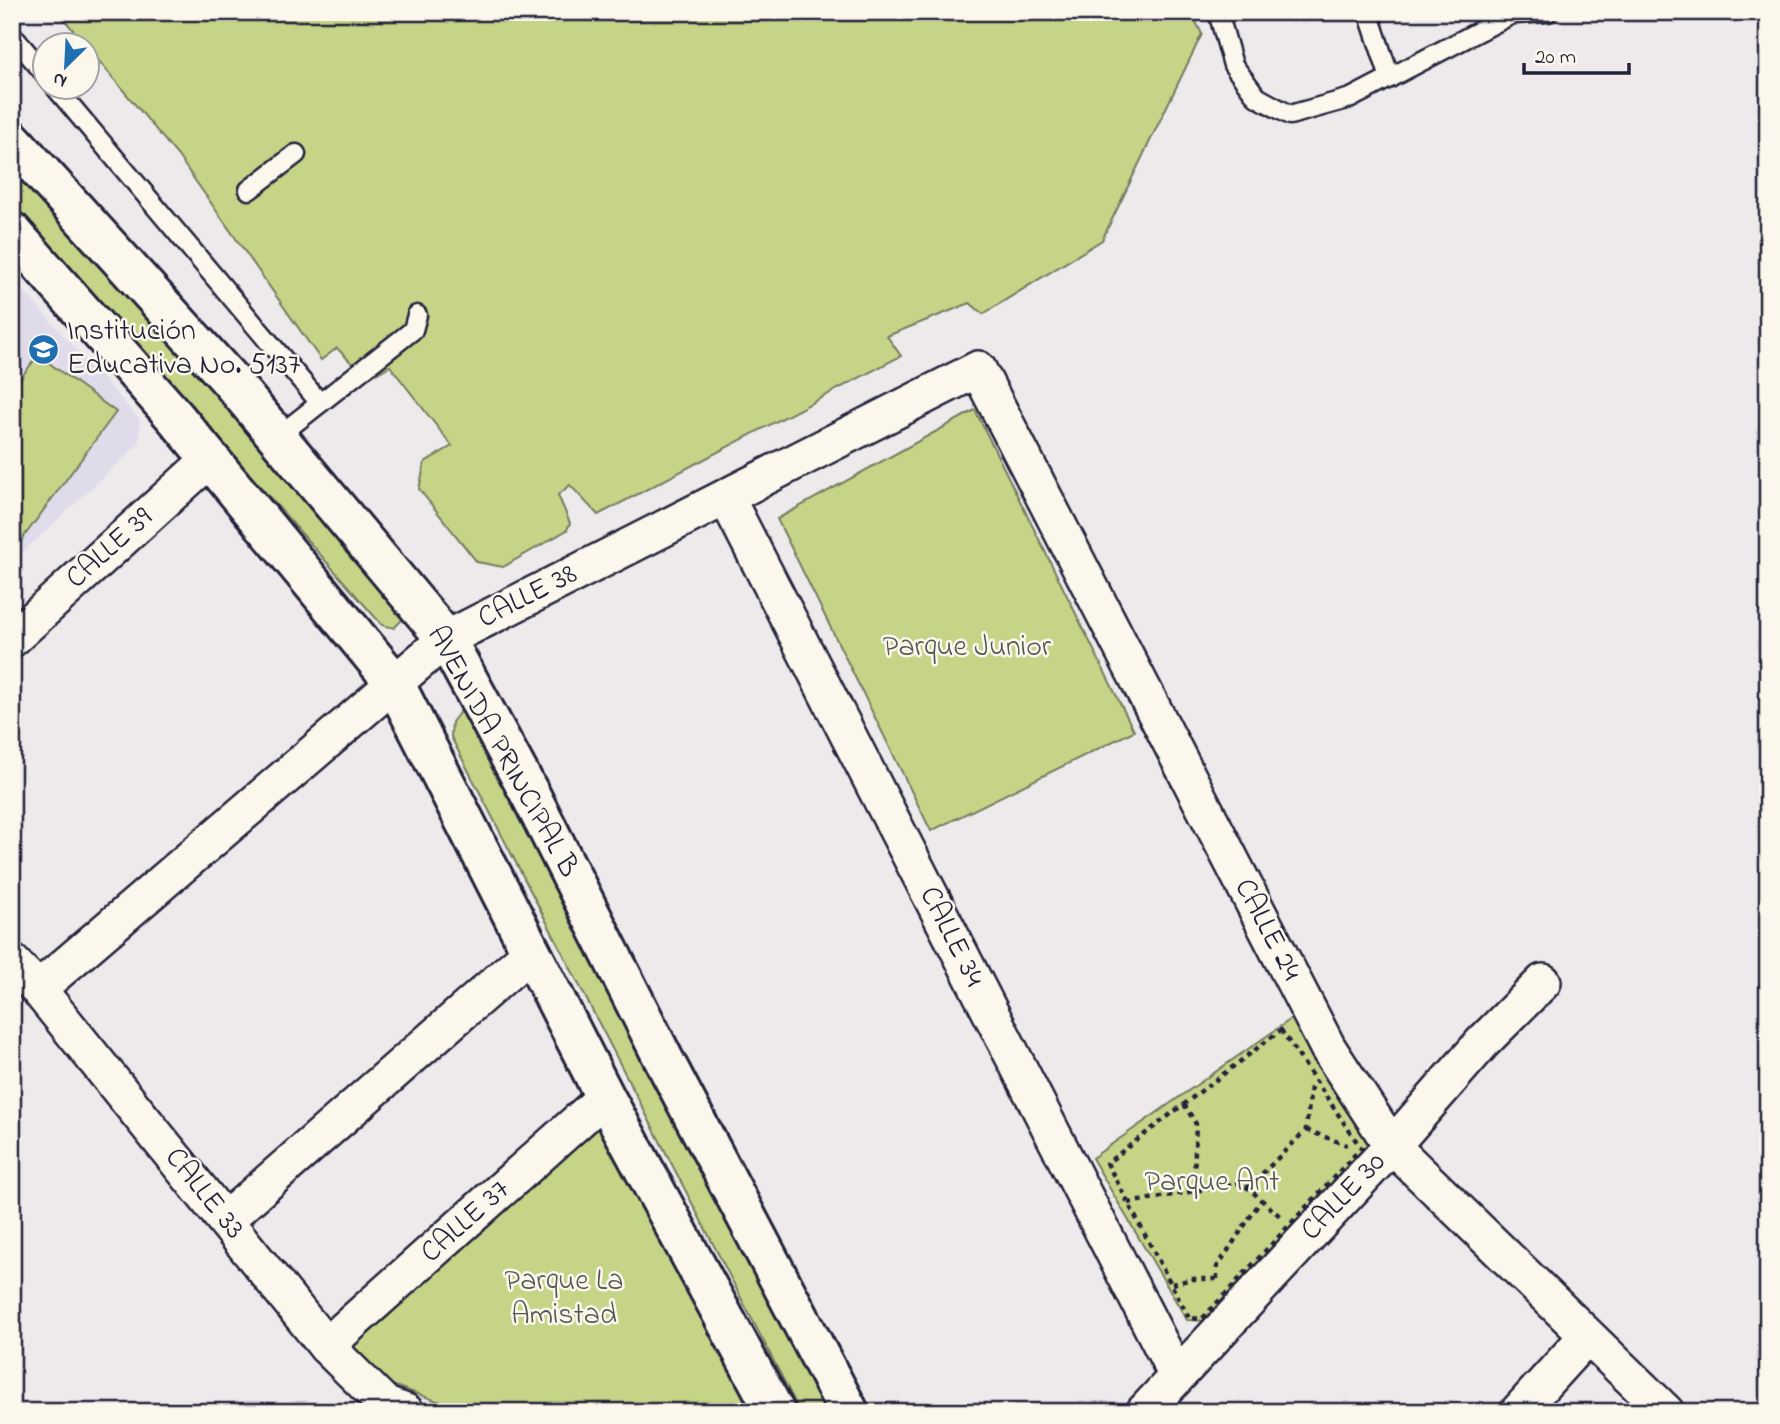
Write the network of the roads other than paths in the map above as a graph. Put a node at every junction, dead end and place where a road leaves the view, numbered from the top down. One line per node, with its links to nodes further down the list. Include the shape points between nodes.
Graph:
1 (1218, 12): 7 (lane, via 1233,65 1257,97 1290,115 1351,98)
2 (1368, 12): 7 (lane)
3 (1548, 12): 4 (lane)
4 (1516, 13): 7 (lane)
5 (12, 35): 6 (lane)
6 (32, 59)
7 (1390, 78)
8 (68, 102): 15 (lane)
9 (12, 140): 16 (main road, AVENIDA PRINCIPAL B)
10 (296, 155): 11 (lane)
11 (249, 190)
12 (12, 232): 17 (main road, AVENIDA PRINCIPAL B)
13 (417, 315): 15 (lane, via 413,330)
14 (978, 369): 18 (street, CALLE 38); 27 (street, CALLE 24, via 1328,1048)
15 (320, 403): 16 (lane)
16 (277, 437): 20 (main road, AVENIDA PRINCIPAL B)
17 (209, 460): 19 (street, CALLE 39); 21 (main road, AVENIDA PRINCIPAL B)
18 (726, 497): 20 (street, CALLE 38); 31 (street, CALLE 34)
19 (12, 639)
20 (446, 639): 21 (street, CALLE 38); 34 (main road, AVENIDA PRINCIPAL B)
21 (394, 682): 22 (main road, AVENIDA PRINCIPAL B); 25 (street, CALLE 38)
22 (531, 952): 26 (main road, AVENIDA PRINCIPAL B); 28 (street)
23 (12, 962): 25 (street, CALLE 33)
24 (1543, 982): 27 (street, CALLE 30, via 1482,1042)
25 (38, 989): 28 (street, CALLE 33)
26 (605, 1097): 30 (street, CALLE 37); 33 (main road, AVENIDA PRINCIPAL B)
27 (1392, 1146): 29 (street, CALLE 24); 31 (street, CALLE 30)
28 (225, 1220): 30 (street, CALLE 33)
29 (1587, 1336): 36 (street); 37 (street, CALLE 24)
30 (326, 1346): 32 (street, CALLE 33, via 386,1405)
31 (1177, 1376): 35 (street, CALLE 30)
32 (406, 1412)
33 (775, 1412)
34 (849, 1412)
35 (1144, 1412)
36 (1518, 1412)
37 (1667, 1412)

